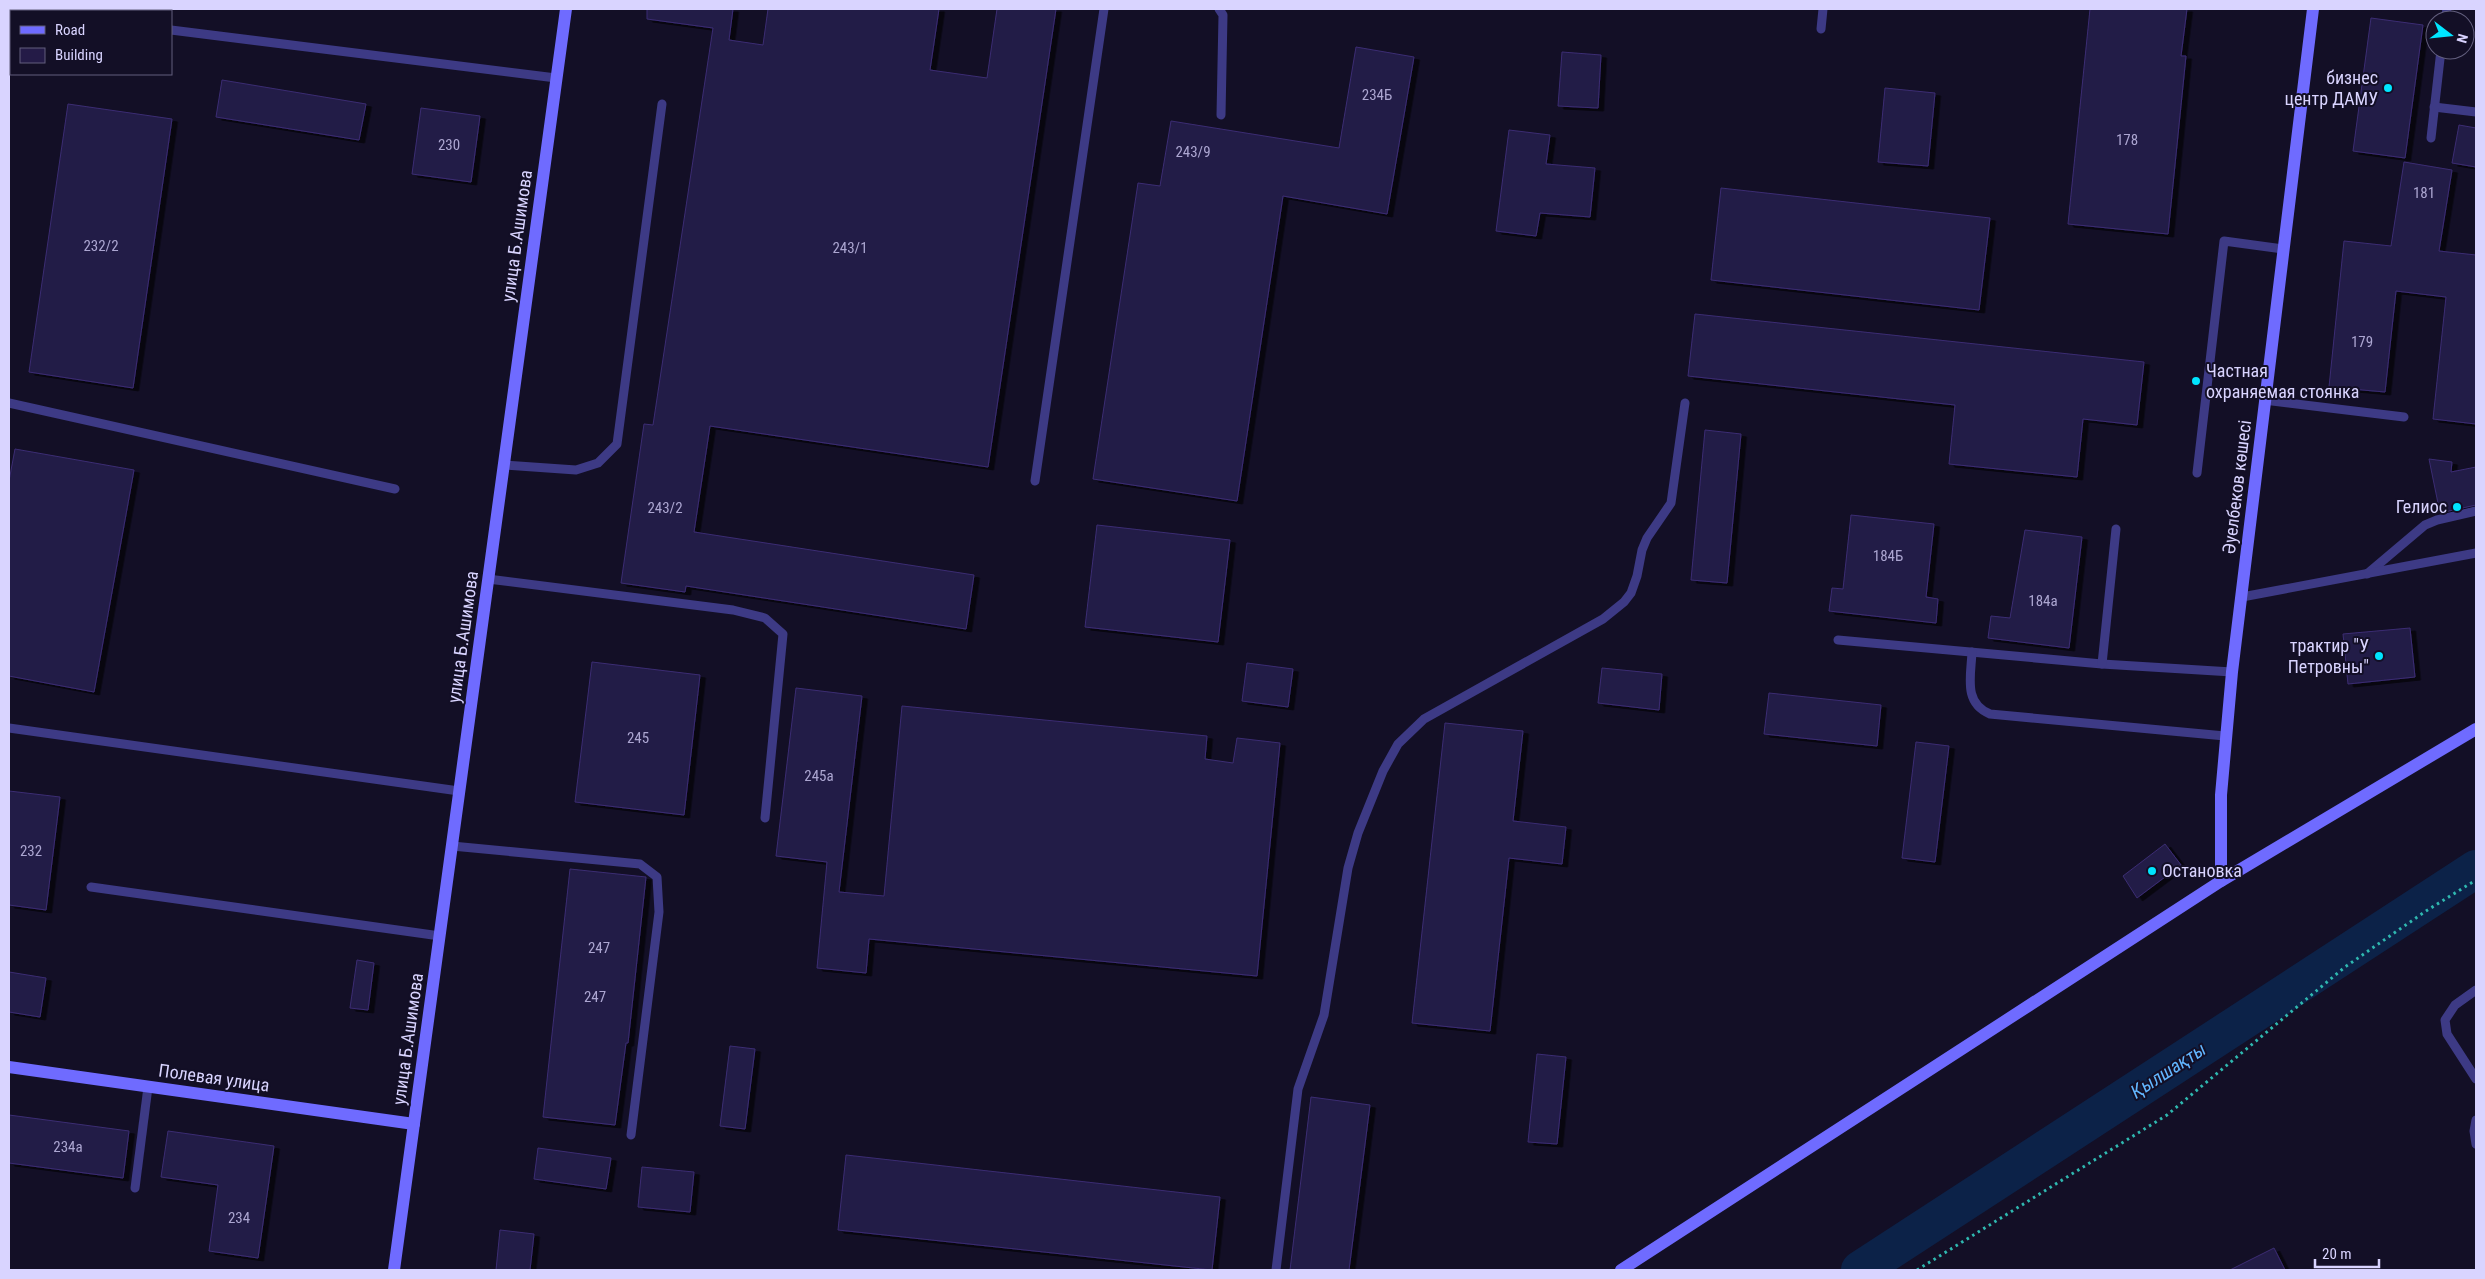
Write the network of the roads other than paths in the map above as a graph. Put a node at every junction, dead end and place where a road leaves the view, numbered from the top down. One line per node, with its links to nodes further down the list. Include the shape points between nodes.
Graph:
1 (566, 9): 9 (street, улица Б.Ашимова)
2 (1104, 9): 22 (lane)
3 (1219, 9): 13 (lane, via 1223,15)
4 (1823, 9): 6 (lane)
5 (2313, 9): 15 (street, Әуелбеков көшесі)
6 (1821, 29)
7 (172, 30): 9 (lane)
8 (2441, 60): 11 (lane)
9 (556, 78): 20 (street, улица Б.Ашимова)
10 (662, 104): 20 (lane, via 617,444 598,463 576,470)
11 (2434, 107): 12 (lane); 14 (lane)
12 (2476, 112)
13 (1221, 116)
14 (2431, 138)
15 (2283, 249): 16 (street, Әуелбеков көшесі); 21 (lane, via 2224,241)
16 (2264, 400): 19 (lane); 29 (street, Әуелбеков көшесі)
17 (9, 403): 23 (lane)
18 (1685, 404): 53 (lane, via 1672,502 1647,538 1635,584 1624,602 1604,618 1424,719 1398,744 1383,770 1348,868 1324,1015 1298,1089)
19 (2404, 416)
20 (504, 465): 28 (street, улица Б.Ашимова)
21 (2197, 473)
22 (1035, 481)
23 (395, 488)
24 (2476, 511): 27 (lane, via 2425,525)
25 (2116, 529): 32 (lane)
26 (2476, 553): 27 (lane)
27 (2366, 575): 29 (lane)
28 (488, 579): 37 (street, улица Б.Ашимова); 38 (lane, via 733,610 765,618 771,623 783,634)
29 (2242, 597): 33 (street, Әуелбеков көшесі)
30 (1838, 640): 31 (lane)
31 (1972, 652): 32 (lane); 36 (lane, via 1972,699 1977,707 1990,714)
32 (2102, 664): 33 (lane)
33 (2232, 672): 36 (street, Әуелбеков көшесі)
34 (9, 728): 37 (lane)
35 (2476, 730): 40 (street)
36 (2225, 736): 40 (street, Әуелбеков көшесі, via 2220,795)
37 (459, 791): 39 (street, улица Б.Ашимова)
38 (765, 818)
39 (452, 846): 42 (street, улица Б.Ашимова); 49 (lane, via 640,864 656,878 659,912)
40 (2221, 881): 54 (street)
41 (91, 887): 42 (lane)
42 (440, 936): 48 (street, улица Б.Ашимова)
43 (2476, 990): 45 (lane, via 2455,1005 2445,1020 2447,1034)
44 (9, 1067): 46 (street, Полевая улица)
45 (2476, 1079)
46 (148, 1087): 48 (street, Полевая улица); 51 (lane)
47 (2476, 1120): 50 (lane)
48 (414, 1124): 52 (street, улица Б.Ашимова)
49 (631, 1135)
50 (2476, 1144)
51 (135, 1188)
52 (394, 1270)
53 (1276, 1270)
54 (1621, 1270)

